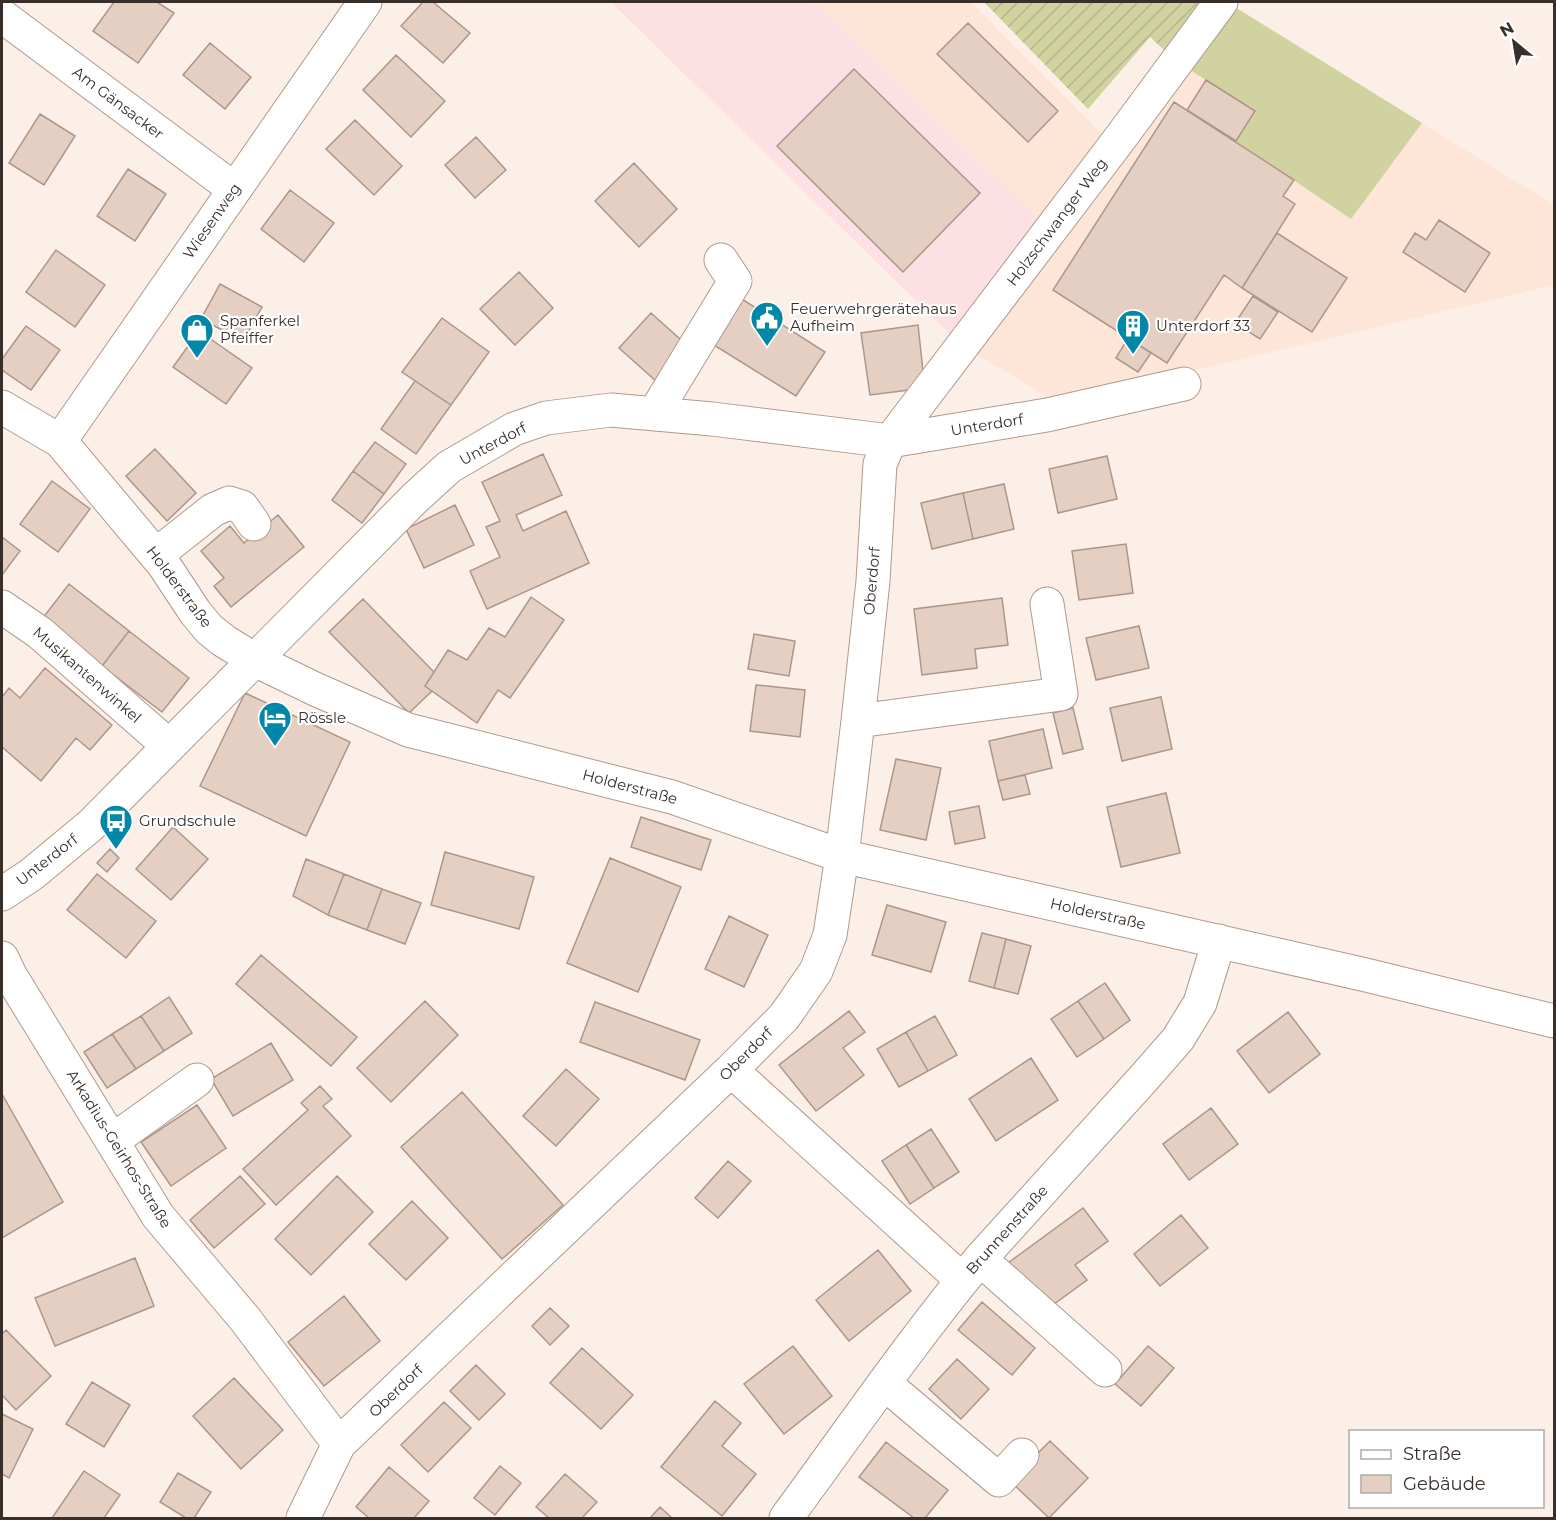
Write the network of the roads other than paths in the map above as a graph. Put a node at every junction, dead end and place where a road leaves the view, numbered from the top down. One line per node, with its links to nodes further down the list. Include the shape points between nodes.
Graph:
1 (365, 2): 4 (street, Wiesenweg)
2 (1221, 2): 10 (street, Holzschwanger Weg)
3 (2, 16): 4 (street, Am Gänsacker)
4 (234, 189): 9 (street, Wiesenweg)
5 (721, 260): 8 (street, via 735,281)
6 (1184, 384): 10 (street, Unterdorf, via 1047,415)
7 (2, 407): 9 (street, Holderstraße)
8 (654, 414): 10 (street, Unterdorf); 15 (street, Unterdorf, via 611,411 546,418 514,429 449,467)
9 (60, 441): 12 (street, Holderstraße)
10 (890, 441): 16 (street, Oberdorf, via 880,464 873,581)
11 (254, 524): 12 (street, via 242,507 229,503 213,510)
12 (156, 555): 15 (street, Holderstraße, via 209,629)
13 (1047, 604): 16 (street, via 1061,694)
14 (2, 607): 17 (street, Musikantenwinkel, via 40,633)
15 (255, 660): 17 (street, Unterdorf); 18 (street, Holderstraße, via 408,730 672,796)
16 (858, 721): 18 (street, Oberdorf)
17 (170, 746): 19 (street, Unterdorf, via 91,825)
18 (842, 856): 20 (street, Holderstraße); 23 (street, Oberdorf, via 830,934 816,971 784,1017)
19 (2, 894)
20 (1219, 941): 22 (street, Holderstraße); 26 (street, Brunnenstraße, via 1200,1004 1178,1039)
21 (2, 958): 25 (street, Arkadius-Geirhos-Straße)
22 (1554, 1021)
23 (731, 1070): 26 (street); 29 (street, Oberdorf)
24 (197, 1080): 25 (street)
25 (112, 1142): 29 (street, Arkadius-Geirhos-Straße, via 158,1216 244,1319)
26 (971, 1269): 27 (street); 28 (street, Brunnenstraße)
27 (1104, 1370)
28 (884, 1383): 30 (street, via 999,1480); 31 (street, Brunnenstraße)
29 (339, 1444): 32 (street, Oberdorf)
30 (1022, 1455)
31 (801, 1513)
32 (303, 1518)

